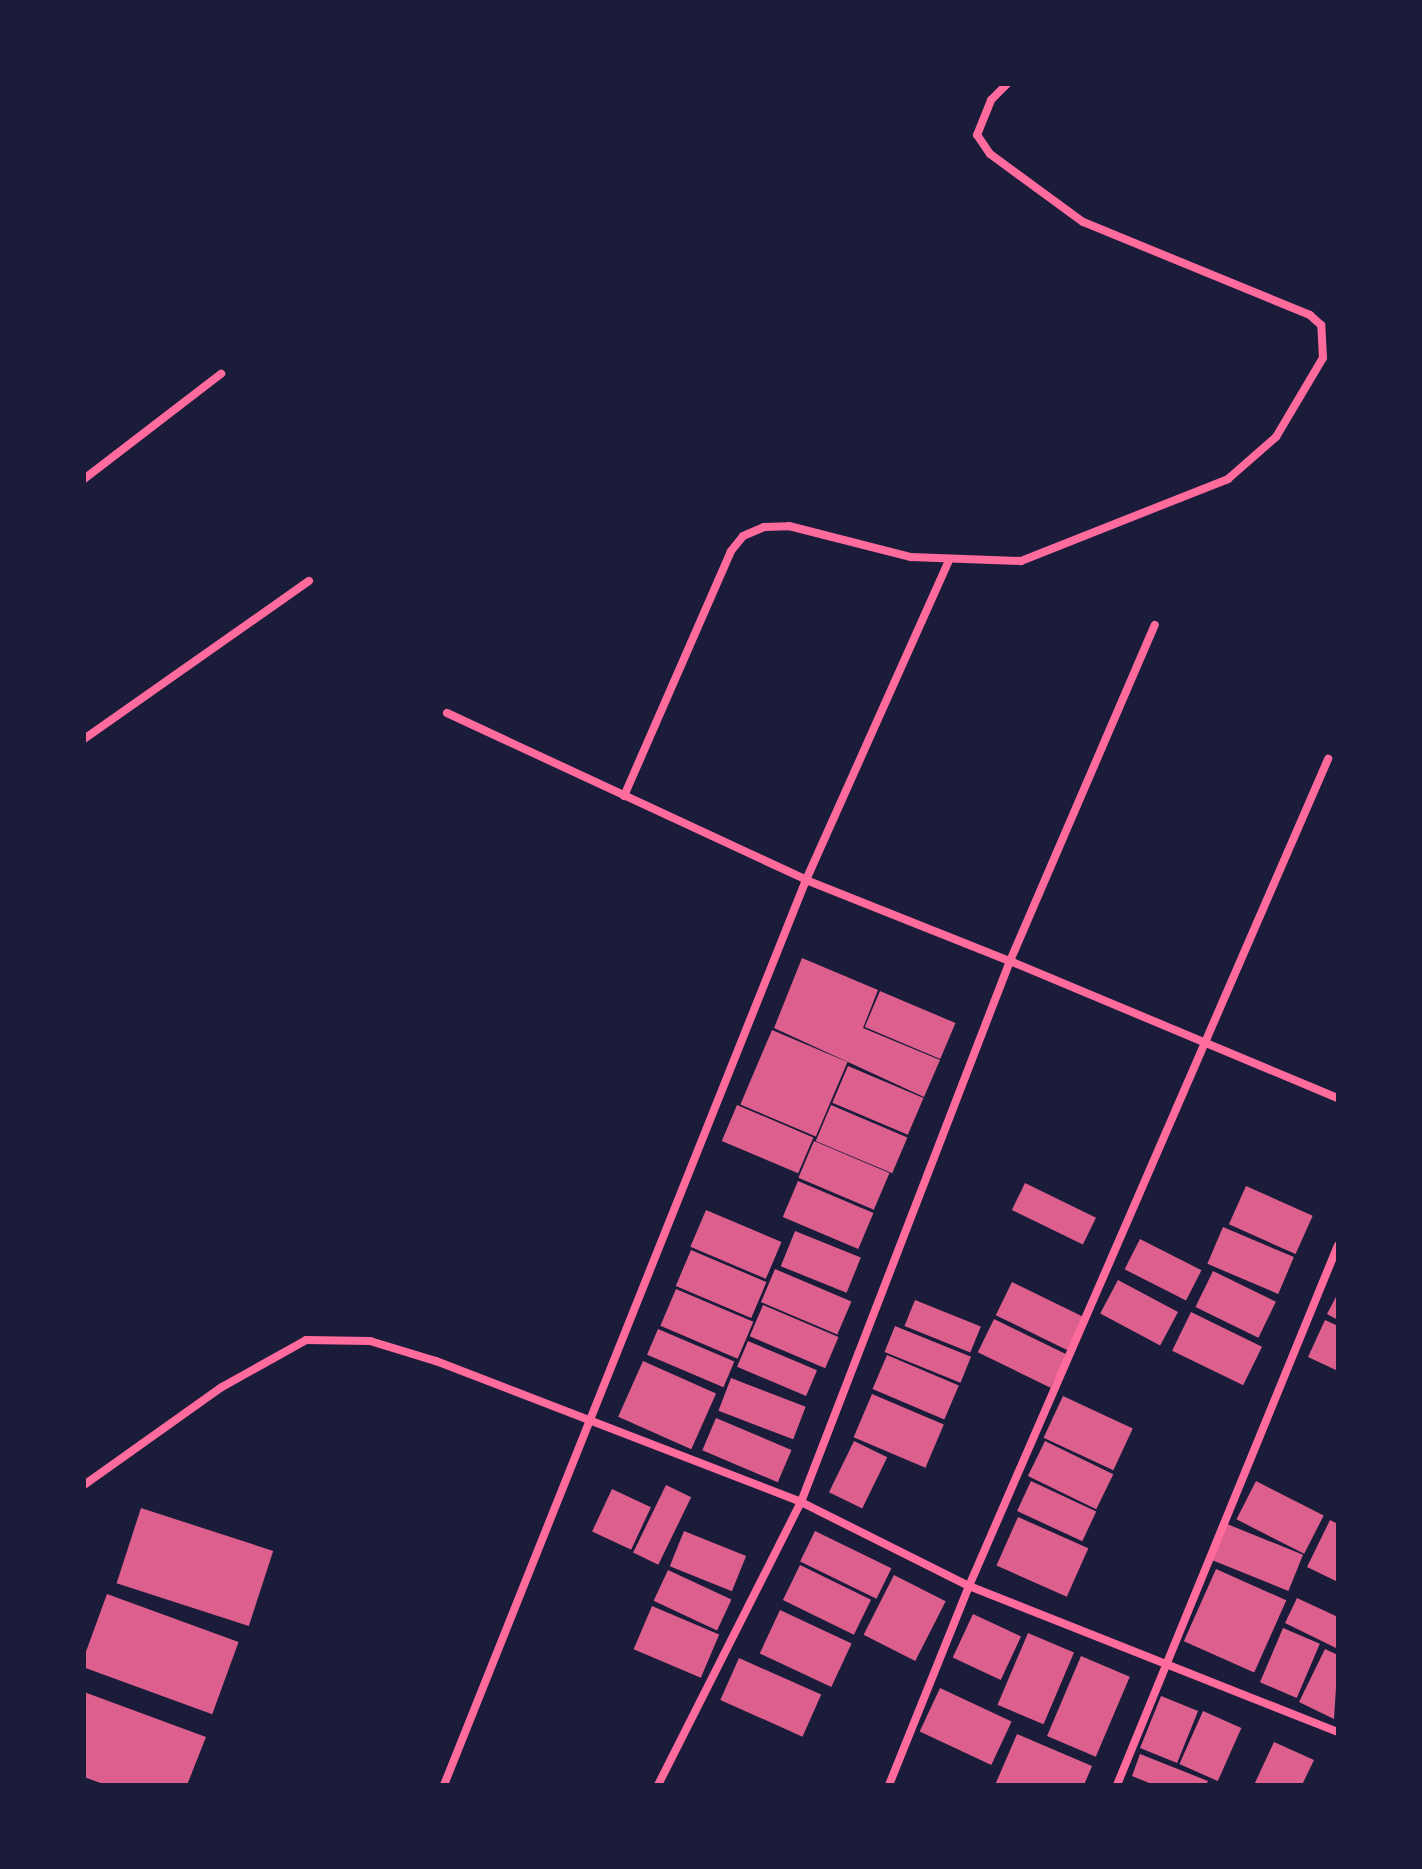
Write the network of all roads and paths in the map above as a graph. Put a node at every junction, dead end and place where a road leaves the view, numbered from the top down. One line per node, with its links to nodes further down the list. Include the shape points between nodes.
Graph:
1 (1007, 84): 4 (street, via 991,100 977,135 990,154 1083,222 1310,315 1321,325 1323,358 1276,437 1228,479 1021,561)
2 (221, 374): 3 (street)
3 (84, 479)
4 (948, 562): 10 (street, via 789,526 764,527 743,536 731,551); 11 (street)
5 (309, 581): 8 (street)
6 (1155, 625): 12 (street)
7 (447, 713): 10 (street)
8 (84, 739)
9 (1328, 759): 13 (street)
10 (624, 796): 11 (street)
11 (806, 880): 12 (street); 16 (street)
12 (1010, 961): 13 (street); 18 (street)
13 (1207, 1041): 14 (street); 19 (street)
14 (1338, 1098)
15 (1338, 1245): 20 (street)
16 (589, 1421): 17 (street, via 370,1341 306,1340 222,1387); 18 (street); 22 (street)
17 (84, 1485)
18 (801, 1502): 19 (street); 23 (street)
19 (969, 1586): 20 (street); 24 (street)
20 (1171, 1663): 21 (street); 25 (street)
21 (1338, 1732)
22 (444, 1785)
23 (658, 1785)
24 (889, 1785)
25 (1117, 1785)

